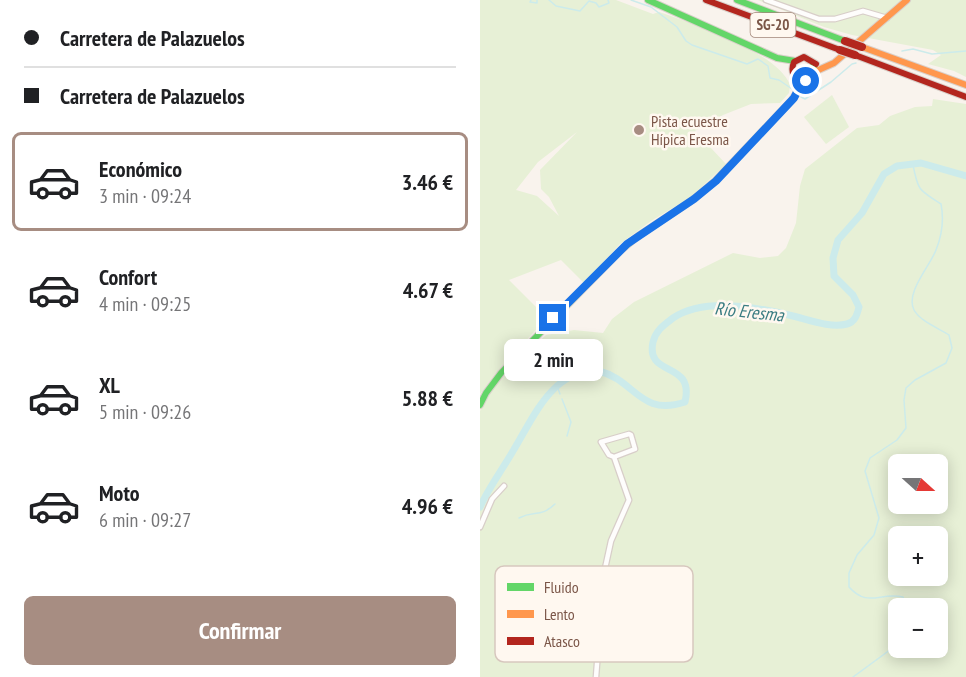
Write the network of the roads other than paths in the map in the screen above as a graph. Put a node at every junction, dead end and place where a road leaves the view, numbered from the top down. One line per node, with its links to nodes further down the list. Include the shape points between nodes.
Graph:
1 (648, 0): 7 (main road)
2 (706, 0): 12 (main road, SG-20, bridge)
3 (737, 0): 11 (main road, SG-20, bridge)
4 (766, 0): 6 (street, via 819,19 836,19 863,11)
5 (907, 0): 6 (main road)
6 (887, 18): 9 (main road, via 834,63)
7 (777, 58): 8 (main road); 10 (main road)
8 (795, 61): 9 (main road, via 804,57); 10 (main road)
9 (814, 68): 10 (main road, via 811,78)
10 (797, 77): 13 (main road, via 797,92 792,100 716,181 620,251 501,373)
11 (966, 85)
12 (966, 96)
13 (480, 405)
14 (614, 457): 14 (street, via 601,442 631,435 635,449); 17 (street, via 629,500 610,541)
15 (504, 486): 16 (street, via 492,499)
16 (480, 527)
17 (605, 566)
18 (597, 662): 19 (street)
19 (596, 677)

